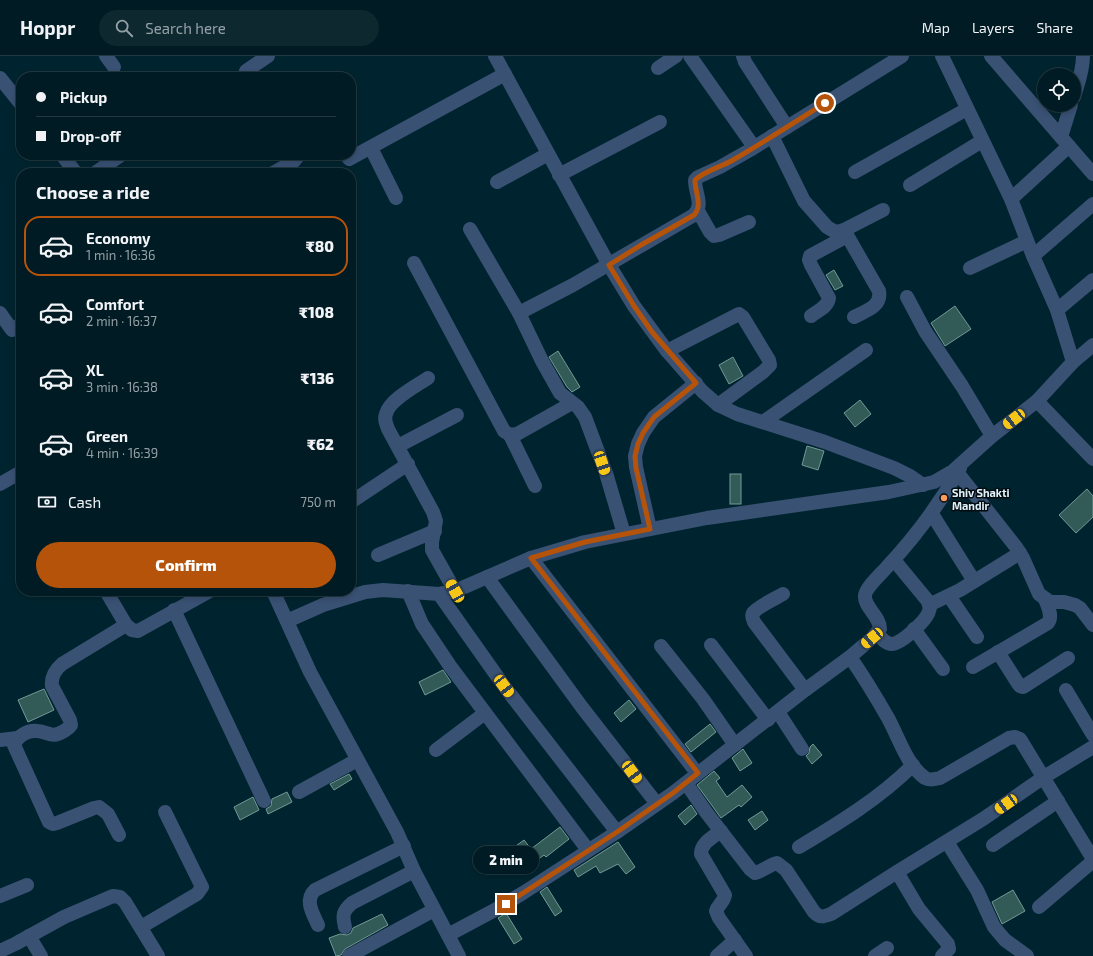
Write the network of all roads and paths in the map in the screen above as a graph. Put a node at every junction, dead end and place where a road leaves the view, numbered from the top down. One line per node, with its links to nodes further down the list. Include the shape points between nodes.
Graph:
1 (268, 56): 10 (street)
2 (495, 56): 13 (street)
3 (676, 56): 12 (street)
4 (690, 56): 24 (street)
5 (743, 56): 20 (street)
6 (902, 56): 20 (street)
7 (942, 56): 17 (street)
8 (991, 56): 23 (street)
9 (1083, 56): 11 (street); 14 (street)
10 (252, 66)
11 (1093, 66)
12 (658, 68)
13 (505, 74): 25 (street); 26 (street)
14 (1081, 74)
15 (0, 78): 16 (street)
16 (16, 98)
17 (967, 109): 22 (street); 34 (street)
18 (1070, 112): 23 (street)
19 (660, 122): 36 (street)
20 (787, 127): 21 (street)
21 (772, 136): 24 (street); 46 (street, via 804,201 832,230)
22 (982, 141): 38 (street); 40 (street)
23 (1065, 142): 35 (street); 40 (street)
24 (754, 147): 43 (street, via 720,167 698,176 695,180)
25 (371, 148): 27 (street); 39 (street)
26 (548, 154): 36 (street); 37 (street)
27 (356, 156)
28 (66, 160): 31 (street)
29 (114, 160): 32 (street)
30 (295, 160): 33 (street)
31 (72, 168)
32 (102, 168)
33 (282, 168)
34 (855, 172)
35 (1093, 174)
36 (560, 176): 50 (street)
37 (497, 182)
38 (910, 184)
39 (396, 198)
40 (1011, 199): 47 (street)
41 (1093, 204): 48 (street)
42 (883, 210): 46 (street)
43 (698, 211): 44 (street, via 714,236); 50 (street)
44 (749, 222)
45 (470, 229): 56 (street)
46 (845, 233): 57 (street, via 810,256 811,265 829,298 826,305); 58 (street, via 880,296 875,306)
47 (1027, 240): 48 (street); 51 (street)
48 (1033, 256): 54 (street)
49 (414, 263): 71 (street, via 500,425)
50 (609, 265): 56 (street); 62 (street, via 634,306)
51 (970, 268)
52 (1093, 280): 54 (street)
53 (907, 297): 72 (street, via 925,331)
54 (1057, 310): 63 (street)
55 (0, 313): 59 (street, via 12,330)
56 (519, 313): 67 (street, via 560,394)
57 (811, 316)
58 (854, 317)
59 (16, 327)
60 (1093, 345): 63 (street)
61 (866, 350): 70 (street)
62 (667, 351): 65 (street); 68 (street, via 739,314 743,317 770,365)
63 (1073, 362): 66 (street)
64 (428, 378): 73 (street, via 392,403 386,413 388,429)
65 (696, 383): 68 (street); 83 (street, via 654,417 638,444 636,468)
66 (1037, 401): 72 (street); 74 (street)
67 (572, 403): 71 (street, via 518,434); 85 (street, via 585,417 606,473)
68 (718, 404): 70 (street, via 737,414)
69 (457, 415): 73 (street)
70 (763, 422): 79 (street, via 894,468)
71 (510, 435): 80 (street)
72 (992, 436): 76 (street)
73 (398, 446): 75 (street)
74 (1093, 459)
75 (408, 464): 81 (street); 84 (street, via 433,512 436,521)
76 (960, 467): 79 (street, via 934,482); 82 (street); 86 (street)
77 (16, 475): 78 (street)
78 (0, 484)
79 (923, 485): 83 (street)
80 (535, 486)
81 (356, 499)
82 (932, 514): 89 (street); 91 (street)
83 (650, 529): 85 (street)
84 (435, 531): 87 (street); 93 (street, via 432,550)
85 (624, 534): 88 (street)
86 (1020, 553): 91 (street); 102 (street, via 1036,589)
87 (378, 555)
88 (531, 558): 90 (street); 131 (street)
89 (894, 560): 103 (street); 109 (street, via 864,594 865,600 880,623)
90 (487, 577): 93 (street); 137 (street, via 581,706)
91 (974, 581): 101 (street)
92 (408, 591): 94 (street); 96 (street, via 383,590); 120 (street, via 422,624)
93 (455, 591): 94 (street)
94 (439, 594): 140 (street, via 504,686)
95 (783, 594): 118 (street, via 757,610 752,617)
96 (356, 595)
97 (109, 596): 106 (street)
98 (201, 596): 104 (street)
99 (275, 596): 105 (street)
100 (353, 596): 105 (street)
101 (949, 596): 103 (street); 110 (street)
102 (1045, 599): 107 (street, via 1075,605); 113 (street, via 1050,614 1048,623)
103 (929, 604): 108 (street, via 927,616)
104 (174, 610): 106 (street, via 138,631); 135 (street)
105 (287, 621): 129 (street, via 310,672)
106 (126, 625): 123 (street, via 62,664 53,674 52,686 70,720 69,728 58,735 35,730)
107 (1093, 625)
108 (914, 629): 109 (street, via 894,644 884,641); 117 (street)
109 (877, 633): 114 (street)
110 (977, 636)
111 (711, 645): 121 (street)
112 (661, 646): 125 (street)
113 (998, 652): 115 (street, via 1023,687); 116 (street)
114 (850, 657): 118 (street); 130 (street)
115 (1068, 658)
116 (973, 667)
117 (944, 669)
118 (805, 690): 121 (street)
119 (1066, 690): 122 (street)
120 (485, 713): 128 (street); 146 (street)
121 (773, 716): 125 (street); 127 (street)
122 (1093, 735)
123 (18, 738): 124 (street); 141 (street, via 14,745 49,822 57,823 99,807 108,814)
124 (0, 740)
125 (735, 745): 131 (street)
126 (1093, 747): 132 (street)
127 (802, 749)
128 (436, 750)
129 (357, 760): 134 (street); 144 (street)
130 (913, 765): 132 (street, via 927,779 933,780 1015,737 1020,739); 145 (street, via 876,797)
131 (698, 773): 133 (street)
132 (1044, 777): 136 (street); 142 (street)
133 (686, 782): 137 (street); 139 (street)
134 (299, 792)
135 (264, 801)
136 (1058, 801): 143 (street); 147 (street)
137 (657, 804): 140 (street)
138 (165, 812): 155 (street, via 202,887 196,894)
139 (721, 831): 149 (street, via 755,873 773,864 782,866 818,916 831,914); 159 (street, via 704,844 701,854 725,895 716,911)
140 (617, 832): 146 (street)
141 (120, 835)
142 (947, 842): 149 (street); 170 (street, via 977,890 997,931)
143 (993, 845)
144 (404, 846): 148 (street); 154 (street, via 310,894 310,906)
145 (799, 847)
146 (588, 850): 157 (street, via 506,904)
147 (1093, 860): 152 (street)
148 (414, 870): 153 (street); 156 (street, via 346,908 343,913)
149 (897, 872): 169 (street, via 919,909 948,944 949,949)
150 (27, 885): 151 (street)
151 (0, 896)
152 (1039, 907)
153 (434, 910): 157 (street); 164 (street)
154 (318, 925)
155 (141, 927): 158 (street, via 125,902 120,897 113,896 64,917); 163 (street)
156 (346, 927)
157 (448, 935): 165 (street)
158 (30, 936): 161 (street); 162 (street)
159 (735, 940): 166 (street); 167 (street)
160 (887, 948): 168 (street)
161 (0, 951)
162 (41, 956)
163 (158, 956)
164 (349, 956)
165 (459, 956)
166 (716, 956)
167 (746, 956)
168 (875, 956)
169 (942, 956)
170 (1027, 956)

